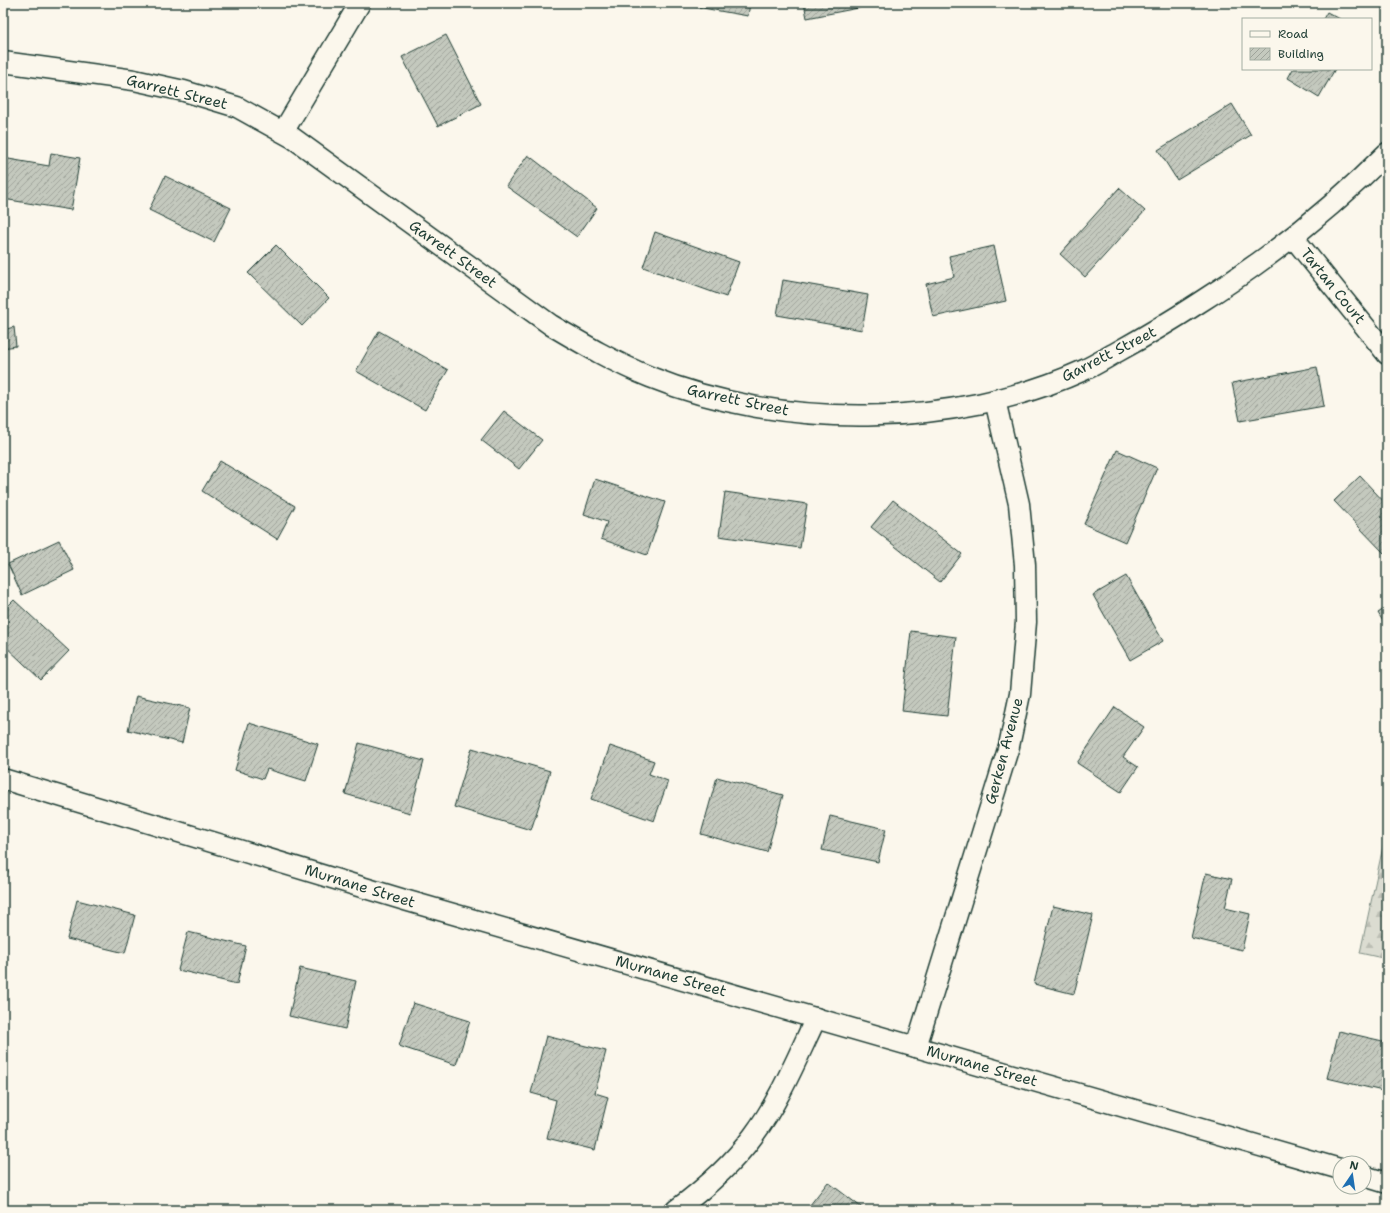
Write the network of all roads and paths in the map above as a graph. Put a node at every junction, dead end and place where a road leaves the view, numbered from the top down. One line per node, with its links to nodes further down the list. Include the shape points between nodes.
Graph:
1 (360, 3): 3 (street)
2 (3, 62): 3 (street, Garrett Street, via 120,78 184,91 237,107)
3 (283, 132): 7 (street, Garrett Street, via 551,325 596,352 650,377 706,396 760,408 816,415 875,416 936,411)
4 (1387, 153): 5 (street, Garrett Street, via 1358,182)
5 (1293, 237): 6 (street, Tartan Court); 7 (street, Garrett Street, via 1227,286 1159,329 1085,370 1047,385)
6 (1387, 354)
7 (995, 400): 10 (street, Gerken Avenue, via 1019,504 1025,565 1026,622 1020,694 1009,746)
8 (3, 779): 9 (street, Murnane Street)
9 (816, 1018): 10 (street, Murnane Street); 14 (street, via 778,1096 753,1136 726,1168)
10 (916, 1047): 11 (street, Murnane Street)
11 (1332, 1167)
12 (1372, 1178): 13 (street)
13 (1387, 1183)
14 (676, 1210)

